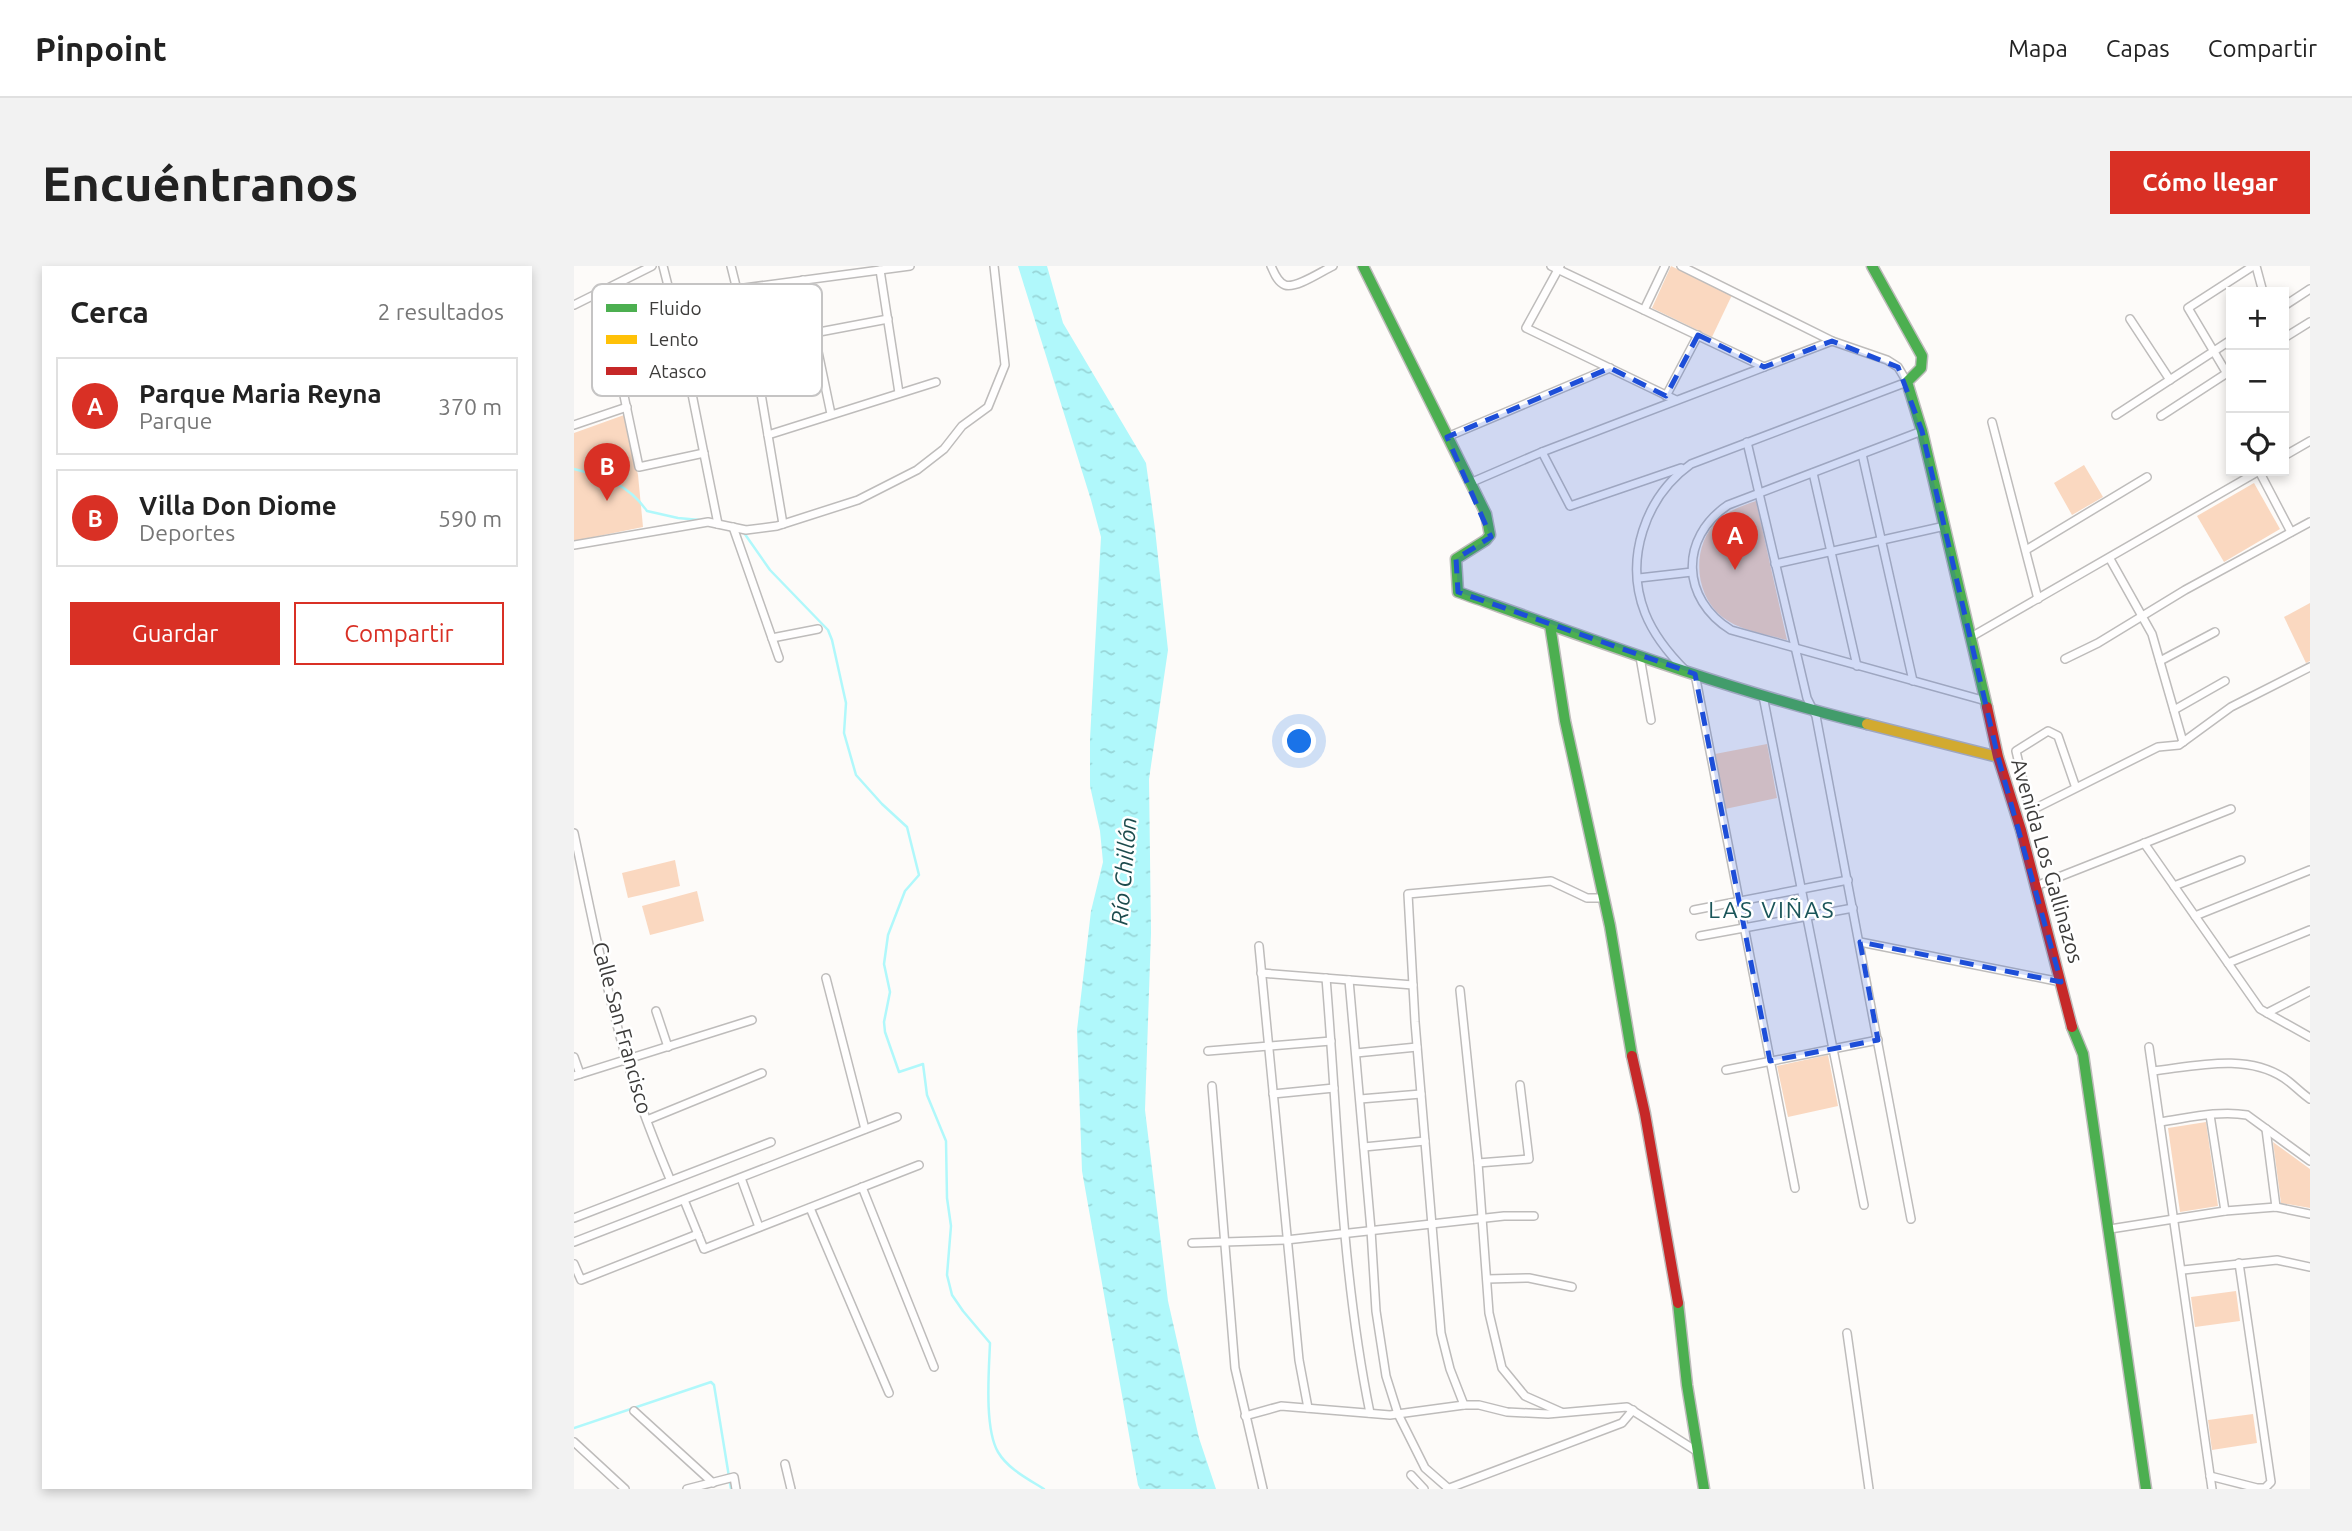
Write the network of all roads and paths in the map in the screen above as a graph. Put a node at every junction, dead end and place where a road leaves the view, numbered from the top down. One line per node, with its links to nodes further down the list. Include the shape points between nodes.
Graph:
1 (652, 266): 16 (street)
2 (663, 266): 17 (street)
3 (731, 266): 18 (street)
4 (910, 266): 14 (street)
5 (994, 266): 70 (street, via 1004,365 988,407 917,470 858,500)
6 (1271, 266): 7 (street, via 1286,285)
7 (1333, 266)
8 (1363, 266): 56 (street)
9 (1665, 266): 26 (street)
10 (1681, 266): 33 (street)
11 (1871, 266): 41 (street, via 1920,349 1923,367)
12 (2255, 266): 21 (street); 35 (street, via 2188,308)
13 (1556, 267): 26 (street); 37 (street, via 1526,328)
14 (880, 270): 15 (street); 27 (street)
15 (803, 280): 19 (street); 20 (street)
16 (616, 284)
17 (668, 284)
18 (736, 284)
19 (774, 284)
20 (804, 284)
21 (2261, 287)
22 (2310, 289): 24 (street)
23 (592, 296): 25 (street)
24 (2289, 303)
25 (574, 305)
26 (1644, 310): 31 (street)
27 (888, 319): 30 (street); 42 (street)
28 (2130, 319): 39 (street)
29 (2310, 321): 32 (street)
30 (822, 331)
31 (1698, 335): 36 (street); 46 (street)
32 (2289, 335)
33 (1832, 341): 36 (street); 41 (street, via 1887,360)
34 (2226, 343): 35 (street)
35 (2214, 351): 39 (street); 51 (street, via 2224,375)
36 (1764, 367): 47 (street)
37 (1610, 368): 46 (street); 56 (street)
38 (822, 371): 49 (street)
39 (2170, 380): 50 (street)
40 (936, 382): 42 (street)
41 (1907, 382): 54 (street, Avenida Los Gallinazos); 58 (street)
42 (899, 393): 49 (street)
43 (625, 396): 48 (street)
44 (693, 396): 60 (street)
45 (761, 396): 55 (street)
46 (1666, 396): 47 (street)
47 (1676, 401): 59 (street)
48 (627, 407): 53 (street); 60 (street, via 639,467)
49 (831, 414): 55 (street)
50 (2116, 415)
51 (2161, 416)
52 (1992, 422): 76 (street)
53 (574, 425)
54 (1922, 431): 62 (street); 71 (street, Avenida Los Gallinazos)
55 (768, 435): 70 (street)
56 (1447, 437): 66 (street)
57 (2310, 441): 61 (street)
58 (1747, 442): 63 (street); 67 (street)
59 (1542, 452): 63 (street, via 1572,507); 66 (street)
60 (704, 453): 69 (street)
61 (2289, 453)
62 (1862, 454): 64 (street); 74 (street)
63 (1691, 464): 81 (street, via 1675,475 1652,506 1639,540)
64 (1813, 473): 67 (street); 77 (street)
65 (2147, 477): 76 (street)
66 (1470, 483): 84 (street, via 1486,514 1490,535 1456,559 1458,592)
67 (1759, 493): 79 (street); 80 (street, via 1715,514 1696,543)
68 (2310, 522): 73 (street)
69 (718, 524): 72 (street); 75 (street, via 675,526)
70 (783, 524): 72 (street, via 746,530)
71 (1945, 526): 74 (street); 87 (street, Avenida Los Gallinazos)
72 (733, 527): 88 (street)
73 (2291, 532): 78 (street, via 2259,471); 83 (street)
74 (1881, 540): 77 (street); 97 (street)
75 (574, 545)
76 (2026, 550): 82 (street)
77 (1831, 552): 79 (street); 94 (street)
78 (2110, 559): 82 (street); 83 (street)
79 (1775, 564): 89 (street)
80 (1692, 572): 81 (street); 89 (street, via 1701,602 1719,623)
81 (1639, 578): 96 (street, via 1640,596 1655,632)
82 (2038, 599): 87 (street)
83 (2143, 616): 92 (street); 93 (street)
84 (1549, 625): 90 (street); 118 (street)
85 (818, 629): 88 (street)
86 (2214, 632): 93 (street)
87 (1973, 636): 100 (street, Avenida Los Gallinazos)
88 (772, 638): 91 (street)
89 (1795, 649): 94 (street); 102 (street)
90 (1640, 657): 96 (street); 103 (street)
91 (779, 658)
92 (2065, 659)
93 (2160, 661): 101 (street)
94 (1857, 666): 97 (street)
95 (2310, 667): 104 (street, via 2231,707)
96 (1690, 673): 99 (street); 119 (street)
97 (1913, 681): 100 (street)
98 (2225, 681): 101 (street)
99 (1763, 696): 102 (street); 117 (street)
100 (1986, 701): 105 (street, Avenida Los Gallinazos)
101 (2174, 710): 104 (street)
102 (1813, 711): 105 (street); 113 (street)
103 (1651, 720)
104 (2183, 742): 106 (street, via 2158,747)
105 (1998, 757): 115 (street, Avenida Los Gallinazos)
106 (2076, 788): 106 (street, via 2053,732 2017,751 2031,808)
107 (2231, 809): 109 (street)
108 (574, 833): 112 (street, Calle San Francisco)
109 (2144, 843): 115 (street); 116 (street)
110 (2241, 860): 116 (street)
111 (2310, 870): 122 (street)
112 (584, 880): 114 (street); 152 (street, Calle San Francisco)
113 (1848, 880): 117 (street); 120 (street)
114 (574, 883)
115 (2036, 886): 134 (street, Avenida Los Gallinazos)
116 (2174, 886): 122 (street)
117 (1801, 889): 119 (street); 123 (street)
118 (1603, 898): 135 (street, via 1587,898 1551,881 1408,894); 220 (street, via 1678,1303)
119 (1739, 901): 121 (street); 124 (street)
120 (1853, 908): 123 (street); 127 (street)
121 (1694, 910)
122 (2195, 916): 129 (street)
123 (1807, 917): 124 (street); 148 (street)
124 (1744, 928): 126 (street); 153 (street)
125 (2310, 930): 129 (street)
126 (1700, 936)
127 (1860, 942): 134 (street); 142 (street)
128 (1259, 946): 130 (street)
129 (2228, 963): 139 (street)
130 (1261, 973): 132 (street); 146 (street)
131 (826, 978): 170 (street)
132 (1326, 978): 133 (street); 143 (street)
133 (1349, 980): 135 (street); 150 (street)
134 (2061, 982): 194 (street, Avenida Los Gallinazos, via 2083,1054)
135 (1413, 985): 147 (street)
136 (1460, 990): 175 (street)
137 (2310, 991): 139 (street)
138 (656, 1011): 145 (street)
139 (2267, 1013): 141 (street)
140 (752, 1020): 145 (street)
141 (2310, 1037)
142 (1878, 1040): 148 (street); 191 (street)
143 (1331, 1041): 146 (street); 160 (street)
144 (2150, 1046): 155 (street)
145 (668, 1047): 152 (street)
146 (1268, 1047): 149 (street); 161 (street)
147 (1417, 1047): 150 (street); 162 (street)
148 (1833, 1049): 153 (street); 182 (street)
149 (1208, 1051)
150 (1356, 1053): 163 (street)
151 (574, 1057): 157 (street)
152 (627, 1060): 157 (street); 167 (street, Calle San Francisco)
153 (1770, 1061): 154 (street); 180 (street)
154 (1726, 1070)
155 (2153, 1071): 164 (street, via 2233,1062 2262,1067); 168 (street)
156 (762, 1073): 167 (street)
157 (577, 1075)
158 (1520, 1085): 175 (street, via 1528,1159)
159 (1212, 1086): 200 (street)
160 (1334, 1087): 161 (street); 196 (street)
161 (1273, 1094): 198 (street)
162 (1421, 1094): 163 (street); 171 (street)
163 (1360, 1099): 173 (street)
164 (2310, 1099)
165 (2210, 1115): 168 (street); 169 (street, via 2247,1115); 185 (street)
166 (897, 1117): 170 (street)
167 (647, 1120): 178 (street, Calle San Francisco)
168 (2160, 1122): 189 (street)
169 (2266, 1128): 174 (street); 184 (street)
170 (865, 1129): 177 (street)
171 (1425, 1141): 173 (street); 192 (street)
172 (771, 1142): 178 (street)
173 (1364, 1147): 195 (street)
174 (2310, 1161)
175 (1478, 1163): 190 (street)
176 (919, 1166): 179 (street)
177 (741, 1178): 181 (street); 193 (street)
178 (670, 1179): 188 (street)
179 (862, 1187): 183 (street); 209 (street)
180 (1795, 1188)
181 (684, 1200): 197 (street); 199 (street)
182 (1864, 1205)
183 (810, 1208): 193 (street); 210 (street)
184 (2276, 1208): 185 (street); 186 (street)
185 (2225, 1211): 189 (street)
186 (2310, 1213)
187 (1534, 1216): 190 (street)
188 (574, 1218)
189 (2175, 1218): 194 (street); 205 (street)
190 (1483, 1219): 192 (street); 206 (street)
191 (1911, 1219)
192 (1432, 1224): 195 (street); 211 (street, via 1441,1333)
193 (759, 1227): 197 (street, via 704,1249)
194 (2110, 1229): 234 (street, Avenida Los Gallinazos)
195 (1371, 1230): 196 (street); 217 (street, via 1376,1311 1386,1376)
196 (1346, 1233): 198 (street); 215 (street, via 1357,1350)
197 (698, 1234): 203 (street, via 581,1280)
198 (1286, 1240): 200 (street); 212 (street)
199 (574, 1242)
200 (1225, 1242): 201 (street); 218 (street, via 1235,1368)
201 (1192, 1243)
202 (2239, 1263): 204 (street, via 2277,1260); 205 (street); 223 (street, via 2271,1482 2257,1488)
203 (574, 1264)
204 (2310, 1267)
205 (2183, 1270): 223 (street)
206 (1487, 1279): 207 (street, via 1529,1278); 216 (street, via 1489,1313 1503,1368 1525,1396)
207 (1572, 1287)
208 (1847, 1333): 233 (street)
209 (934, 1367)
210 (889, 1393)
211 (1464, 1405): 216 (street, via 1507,1412); 217 (street)
212 (1308, 1408): 215 (street); 218 (street, via 1281,1406)
213 (1633, 1410): 216 (street); 220 (street); 231 (street, via 1622,1423)
214 (634, 1411): 224 (street)
215 (1370, 1413): 217 (street)
216 (1563, 1413)
217 (1398, 1414): 231 (street, via 1425,1468)
218 (1245, 1416): 229 (street)
219 (574, 1442): 225 (street)
220 (1698, 1452): 232 (street)
221 (785, 1464): 228 (street)
222 (1411, 1475): 230 (street)
223 (2210, 1476): 235 (street)
224 (713, 1483): 226 (street); 227 (street, via 734,1477)
225 (625, 1489)
226 (687, 1489)
227 (737, 1489)
228 (791, 1489)
229 (1263, 1489)
230 (1424, 1489)
231 (1448, 1489)
232 (1704, 1489)
233 (1869, 1489)
234 (2146, 1489)
235 (2212, 1489)

